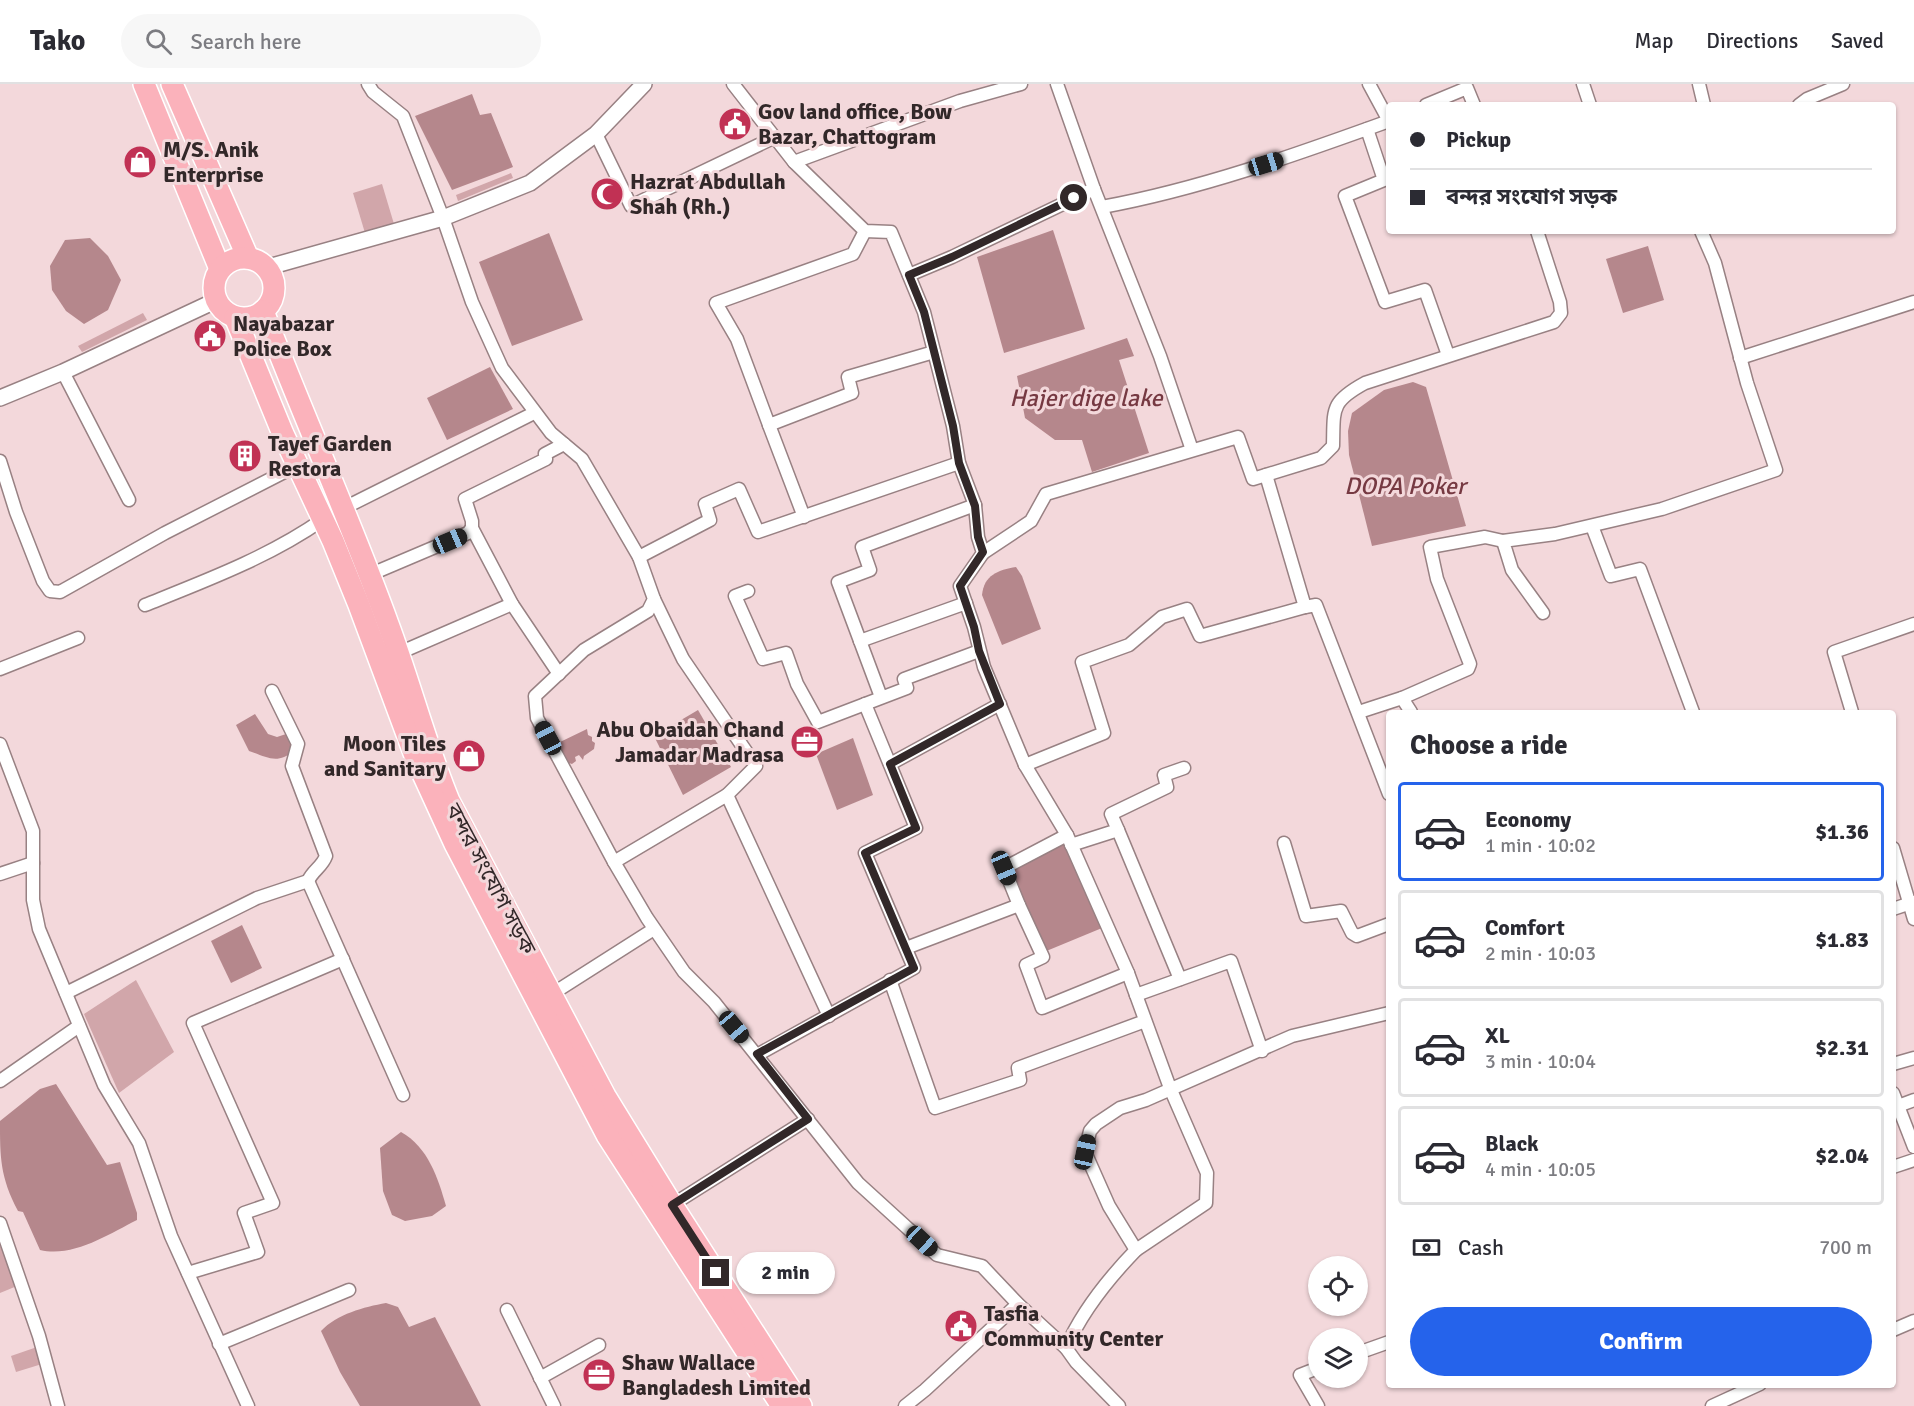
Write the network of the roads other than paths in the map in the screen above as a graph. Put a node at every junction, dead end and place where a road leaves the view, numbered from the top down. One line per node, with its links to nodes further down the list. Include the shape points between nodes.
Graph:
1 (144, 84): 31 (highway)
2 (172, 84): 30 (highway)
3 (368, 84): 26 (street, via 403,116)
4 (644, 84): 21 (street)
5 (732, 84): 22 (street)
6 (1021, 84): 23 (street, via 960,101)
7 (1057, 84): 24 (street)
8 (1369, 84): 18 (street)
9 (1583, 84): 15 (street)
10 (1699, 84): 16 (street)
11 (1843, 84): 17 (street)
12 (1469, 86): 13 (street); 14 (street)
13 (1433, 102)
14 (1473, 102)
15 (1589, 102)
16 (1703, 102)
17 (1802, 102)
18 (1386, 115)
19 (1386, 122): 20 (street)
20 (1366, 129): 25 (street, via 1311,150 1152,198); 38 (street, via 1384,180 1345,196 1385,302 1425,290)
21 (596, 134): 22 (street, via 631,206); 26 (street, via 530,183)
22 (773, 138): 23 (street)
23 (794, 162): 27 (street)
24 (1094, 189): 25 (street); 32 (street)
25 (1102, 207): 45 (street)
26 (442, 218): 30 (street); 42 (street, via 472,302 502,368)
27 (865, 231): 32 (street, via 891,232); 43 (street, via 853,254 716,303 737,339)
28 (1540, 234): 38 (street, via 1560,302 1560,313 1554,322)
29 (1702, 234): 39 (street)
30 (257, 263): 31 (highway, via 238,259); 35 (highway, via 271,276 273,295)
31 (220, 268): 33 (highway, via 214,287)
32 (909, 275): 37 (street)
33 (217, 300): 36 (highway); 40 (street)
34 (1914, 302): 39 (street)
35 (263, 311): 36 (highway, via 245,318); 52 (highway, বন্দর সংযোগ সড়ক)
36 (235, 317): 48 (highway, বন্দর সংযোগ সড়ক)
37 (934, 352): 43 (street, via 848,377 852,393); 47 (street)
38 (1448, 355): 49 (street, via 1348,392 1335,406 1333,446 1321,458)
39 (1740, 358): 55 (street, via 1776,470 1662,509)
40 (63, 372): 41 (street); 50 (street)
41 (0, 398)
42 (534, 413): 44 (street); 52 (street)
43 (769, 425): 53 (street)
44 (564, 444): 56 (street, via 544,454 546,459 465,499); 59 (street, via 582,459)
45 (1192, 450): 49 (street, via 1238,437 1253,479); 58 (street, via 1046,494 1031,521)
46 (0, 461): 48 (street, via 43,581 50,591 60,592)
47 (959, 463): 51 (street); 53 (street)
48 (298, 465): 54 (highway, বন্দর সংযোগ সড়ক)
49 (1266, 475): 66 (street)
50 (129, 500)
51 (975, 506): 58 (street); 70 (street, via 862,547 870,570 838,582)
52 (344, 508): 60 (highway, বন্দর সংযোগ সড়ক)
53 (804, 517): 59 (street, via 758,532 739,489 705,504 710,520)
54 (322, 520): 64 (street, via 304,533 209,580); 151 (highway, বন্দর সংযোগ সড়ক, via 437,806 579,1086)
55 (1592, 526): 57 (street); 81 (street, via 1611,576 1640,569)
56 (472, 528): 60 (street); 65 (street)
57 (1503, 541): 67 (street, via 1512,570); 77 (street, via 1485,537 1430,547 1437,579 1470,664 1468,669)
58 (983, 552): 63 (street, via 960,586)
59 (639, 557): 62 (street)
60 (369, 575): 72 (highway, বন্দর সংযোগ সড়ক)
61 (748, 591): 78 (street, via 735,596 763,659 786,654 818,722)
62 (654, 600): 74 (street, via 648,611 584,650); 89 (street, via 683,659 756,766)
63 (966, 603): 70 (street); 71 (street)
64 (145, 604)
65 (512, 604): 72 (street); 74 (street)
66 (1305, 607): 83 (street, via 1316,605); 87 (street, via 1200,636 1187,609 1162,616 1129,645 1082,662 1104,733)
67 (1543, 614)
68 (1914, 624): 82 (street, via 1834,652)
69 (78, 638): 73 (street)
70 (860, 640): 76 (street)
71 (979, 651): 76 (street, via 904,679 907,688); 79 (street)
72 (399, 653): 110 (highway, বন্দর সংযোগ সড়ক, via 449,801)
73 (0, 669)
74 (559, 674): 94 (street, via 535,696 537,718)
75 (272, 691): 97 (street, via 298,744 292,766 326,856)
76 (881, 698): 78 (street)
77 (1402, 698): 80 (street); 83 (street)
78 (865, 704): 86 (street)
79 (1000, 704): 86 (street); 87 (street)
80 (1410, 710)
81 (1692, 710)
82 (1851, 710)
83 (1359, 712): 85 (street)
84 (0, 744): 95 (street, via 33,831)
85 (1384, 761)
86 (890, 764): 104 (street, via 916,828 865,853)
87 (1025, 765): 91 (street)
88 (1184, 768): 90 (street, via 1164,775 1167,788 1111,814)
89 (727, 795): 94 (street); 113 (street)
90 (1118, 830): 91 (street); 107 (street)
91 (1069, 840): 99 (street, via 1004,868); 106 (street)
92 (1284, 843): 102 (street, via 1306,916 1341,911 1357,936)
93 (1896, 857): 98 (street)
94 (614, 862): 103 (street)
95 (33, 863): 96 (street); 109 (street, via 33,900 39,930)
96 (0, 874)
97 (308, 881): 105 (street); 109 (street, via 256,898)
98 (1912, 903): 100 (street); 101 (street)
99 (1019, 904): 104 (street); 106 (street, via 1043,957 1026,965 1042,1008)
100 (1896, 908)
101 (1914, 919)
102 (1386, 925)
103 (654, 929): 110 (street); 117 (street, via 684,972)
104 (906, 948): 108 (street, via 914,968)
105 (343, 959): 122 (street); 133 (street, via 193,1023 273,1203 244,1213 258,1252)
106 (1128, 973): 111 (street)
107 (1180, 979): 111 (street); 116 (street, via 1231,961)
108 (890, 980): 113 (street); 114 (street, via 935,1108 1020,1080 1018,1068)
109 (66, 993): 115 (street)
110 (552, 994): 130 (highway, বন্দর সংযোগ সড়ক, via 605,1096)
111 (1136, 995): 114 (street)
112 (1386, 1014): 116 (street, via 1292,1036)
113 (830, 1016): 117 (street)
114 (1145, 1021): 121 (street)
115 (79, 1026): 120 (street); 133 (street, via 104,1085 139,1143)
116 (1262, 1051): 121 (street)
117 (757, 1054): 126 (street)
118 (1914, 1058): 119 (street)
119 (1896, 1063)
120 (0, 1081)
121 (1170, 1088): 132 (street, via 1207,1173 1206,1203); 132 (street, via 1120,1108 1096,1124 1090,1131 1085,1152 1109,1206)
122 (403, 1095)
123 (1914, 1100): 125 (street)
124 (1896, 1101): 125 (street)
125 (1898, 1106): 127 (street)
126 (808, 1119): 130 (street); 135 (street, via 858,1183 937,1255 982,1266)
127 (1914, 1147)
128 (1914, 1160): 129 (street)
129 (1896, 1166)
130 (672, 1205): 152 (highway, বন্দর সংযোগ সড়ক)
131 (0, 1223): 148 (street, via 39,1336)
132 (1136, 1250): 142 (street, via 1093,1300)
133 (188, 1273): 140 (street)
134 (350, 1290): 140 (street)
135 (1018, 1304): 142 (street); 153 (street)
136 (507, 1310): 145 (street)
137 (1914, 1321): 138 (street)
138 (1896, 1329)
139 (1386, 1342): 143 (street)
140 (219, 1344): 149 (street)
141 (599, 1345): 145 (street)
142 (1066, 1348): 147 (street)
143 (1368, 1349)
144 (1308, 1372): 154 (street, via 1300,1375)
145 (540, 1377): 150 (street)
146 (1751, 1388): 155 (street)
147 (1116, 1405)
148 (58, 1406)
149 (248, 1406)
150 (554, 1406)
151 (782, 1406)
152 (801, 1406)
153 (905, 1406)
154 (1318, 1406)
155 (1712, 1406)

